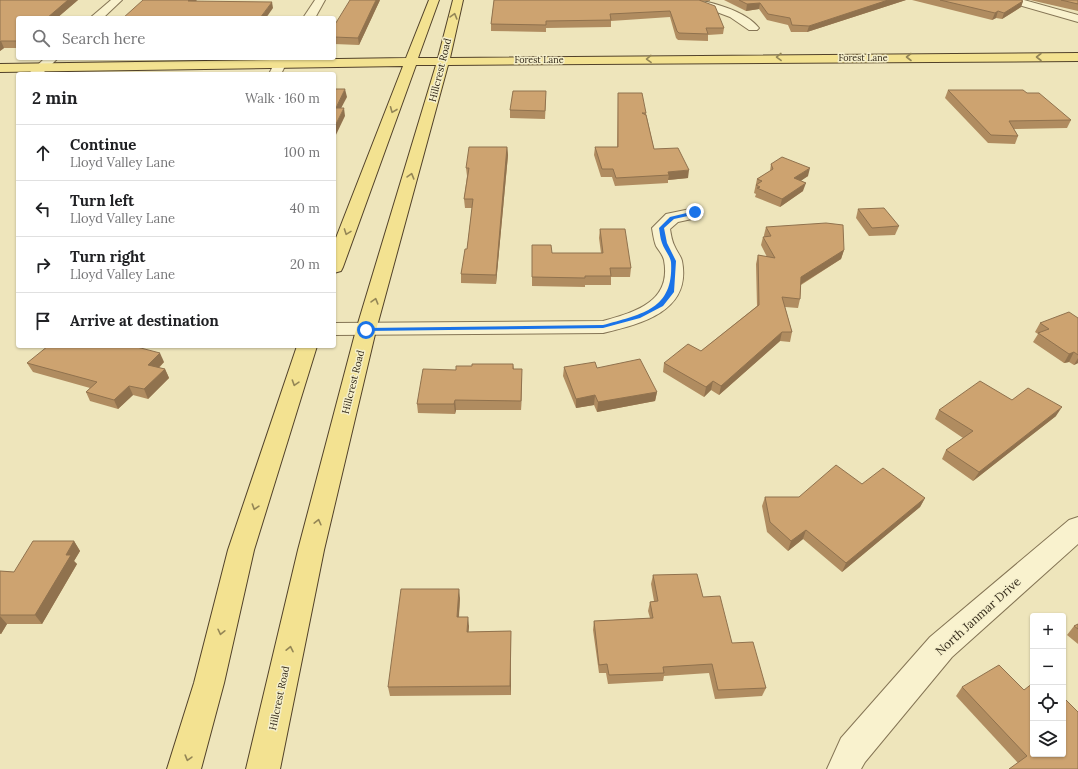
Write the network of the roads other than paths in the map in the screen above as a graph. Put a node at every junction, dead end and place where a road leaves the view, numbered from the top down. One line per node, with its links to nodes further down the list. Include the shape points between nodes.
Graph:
1 (116, 0): 7 (street)
2 (320, 0): 8 (street)
3 (434, 0): 17 (main road)
4 (458, 0): 11 (main road, Hillcrest Road, one-way to 4)
5 (694, 0): 10 (street, via 734,15)
6 (1012, 0): 9 (street)
7 (98, 16)
8 (310, 16)
9 (1078, 19)
10 (753, 28)
11 (450, 54): 14 (main road, Forest Lane); 14 (main road, via 576,54); 17 (main road, Forest Lane); 23 (main road, Forest Lane); 28 (main road, Hillcrest Road, one-way to 11)
12 (839, 57): 13 (main road, Forest Lane, one-way to 12); 14 (main road, Forest Lane, one-way to 14); 22 (main road)
13 (1078, 57)
14 (619, 59)
15 (50, 60): 19 (street)
16 (279, 65): 17 (main road, Forest Lane); 19 (main road, Forest Lane)
17 (410, 67): 24 (main road, Forest Lane); 26 (main road, one-way to 26)
18 (0, 68): 19 (main road, Forest Lane)
19 (38, 71)
20 (757, 71): 21 (main road)
21 (780, 71)
22 (850, 71)
23 (518, 73)
24 (336, 76)
25 (695, 212): 28 (street, via 672,218 661,228 664,243 674,261 671,292 661,305 638,317 603,327)
26 (336, 261)
27 (336, 329): 28 (street)
28 (366, 330): 32 (main road, Hillcrest Road, one-way to 28, via 311,550)
29 (306, 348): 31 (main road, one-way to 31, via 241,550 209,683)
30 (1078, 528): 33 (street, North Janmar Drive, via 941,647 853,750)
31 (184, 769)
32 (263, 769)
33 (844, 769)

